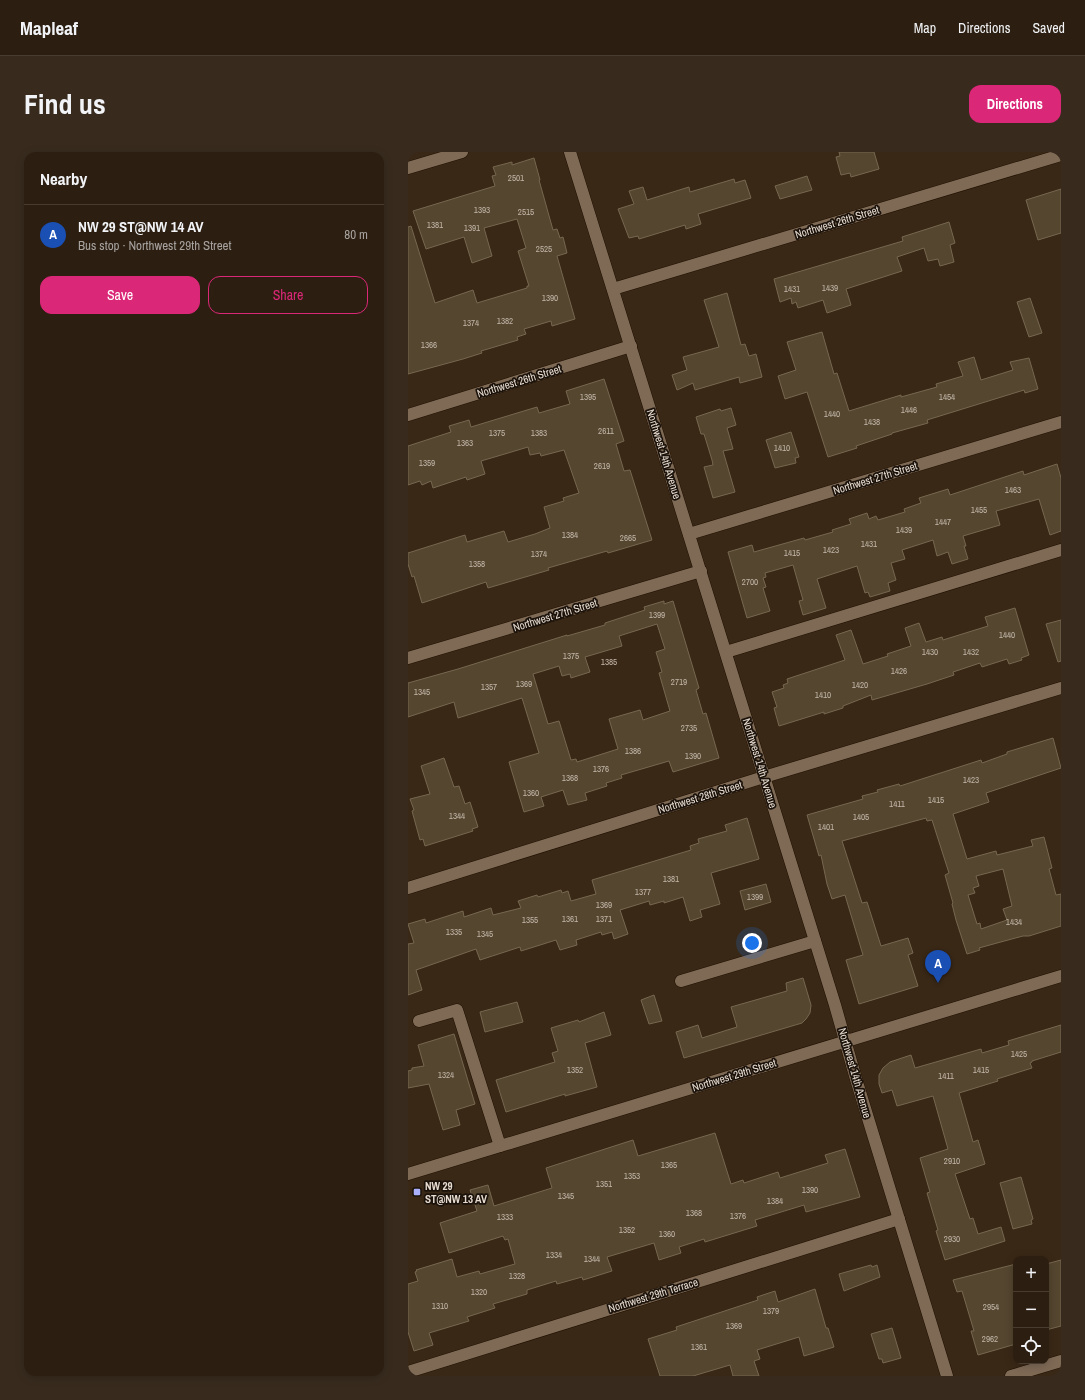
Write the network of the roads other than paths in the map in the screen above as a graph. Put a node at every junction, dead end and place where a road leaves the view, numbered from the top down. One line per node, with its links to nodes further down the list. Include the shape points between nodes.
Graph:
1 (462, 152): 4 (street)
2 (570, 152): 5 (street, Northwest 14th Avenue)
3 (1061, 156): 5 (street, Northwest 26th Street)
4 (408, 168)
5 (613, 289): 6 (street, Northwest 14th Avenue)
6 (631, 346): 7 (street, Northwest 26th Street); 9 (street, Northwest 14th Avenue)
7 (408, 415)
8 (1061, 422): 9 (street, Northwest 27th Street)
9 (689, 534): 11 (street, Northwest 14th Avenue)
10 (1061, 550): 12 (street)
11 (701, 571): 12 (street, Northwest 14th Avenue); 13 (street, Northwest 27th Street)
12 (726, 652): 15 (street, Northwest 14th Avenue)
13 (408, 658)
14 (1061, 688): 15 (street, Northwest 28th Street)
15 (764, 777): 16 (street, Northwest 28th Street); 17 (street, Northwest 14th Avenue)
16 (408, 888)
17 (815, 941): 19 (street); 21 (street, Northwest 14th Avenue)
18 (1061, 976): 21 (street, Northwest 29th Street)
19 (681, 981)
20 (419, 1022): 22 (street, via 457,1010)
21 (846, 1041): 22 (street, Northwest 29th Street); 24 (street, Northwest 14th Avenue)
22 (500, 1146): 23 (street, Northwest 29th Street)
23 (408, 1174)
24 (899, 1219): 26 (street, Northwest 29th Terrace); 27 (street, Northwest 14th Avenue)
25 (1061, 1361): 28 (street)
26 (408, 1372)
27 (947, 1376)
28 (1011, 1376)

